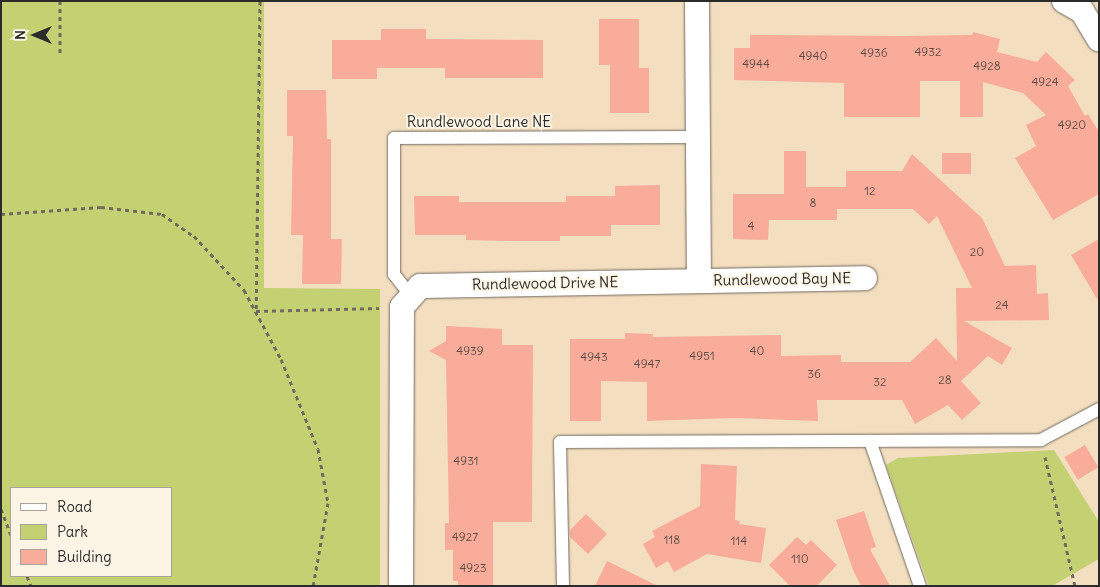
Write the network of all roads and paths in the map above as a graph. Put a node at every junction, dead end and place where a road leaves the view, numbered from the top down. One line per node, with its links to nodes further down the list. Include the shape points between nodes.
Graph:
1 (60, 1): 6 (path)
2 (260, 1): 12 (path)
3 (697, 1): 7 (street)
4 (1064, 1): 5 (street, via 1082,11)
5 (1099, 39)
6 (60, 56)
7 (697, 137): 10 (street); 11 (lane, Rundlewood Lane NE, via 394,138 394,274)
8 (1, 214): 12 (path, via 101,207 162,214 194,236 244,290)
9 (865, 278): 10 (street, Rundlewood Bay NE)
10 (699, 280): 11 (street, Rundlewood Drive NE, via 420,286)
11 (406, 302): 12 (path); 19 (street)
12 (256, 311): 18 (path, via 282,359 318,448 328,502)
13 (1099, 408): 15 (lane)
14 (870, 440): 15 (lane); 20 (lane, via 560,442); 21 (lane)
15 (1041, 440): 22 (path)
16 (1, 509): 17 (path)
17 (10, 532)
18 (313, 586)
19 (401, 586)
20 (563, 586)
21 (920, 586)
22 (1075, 586)

